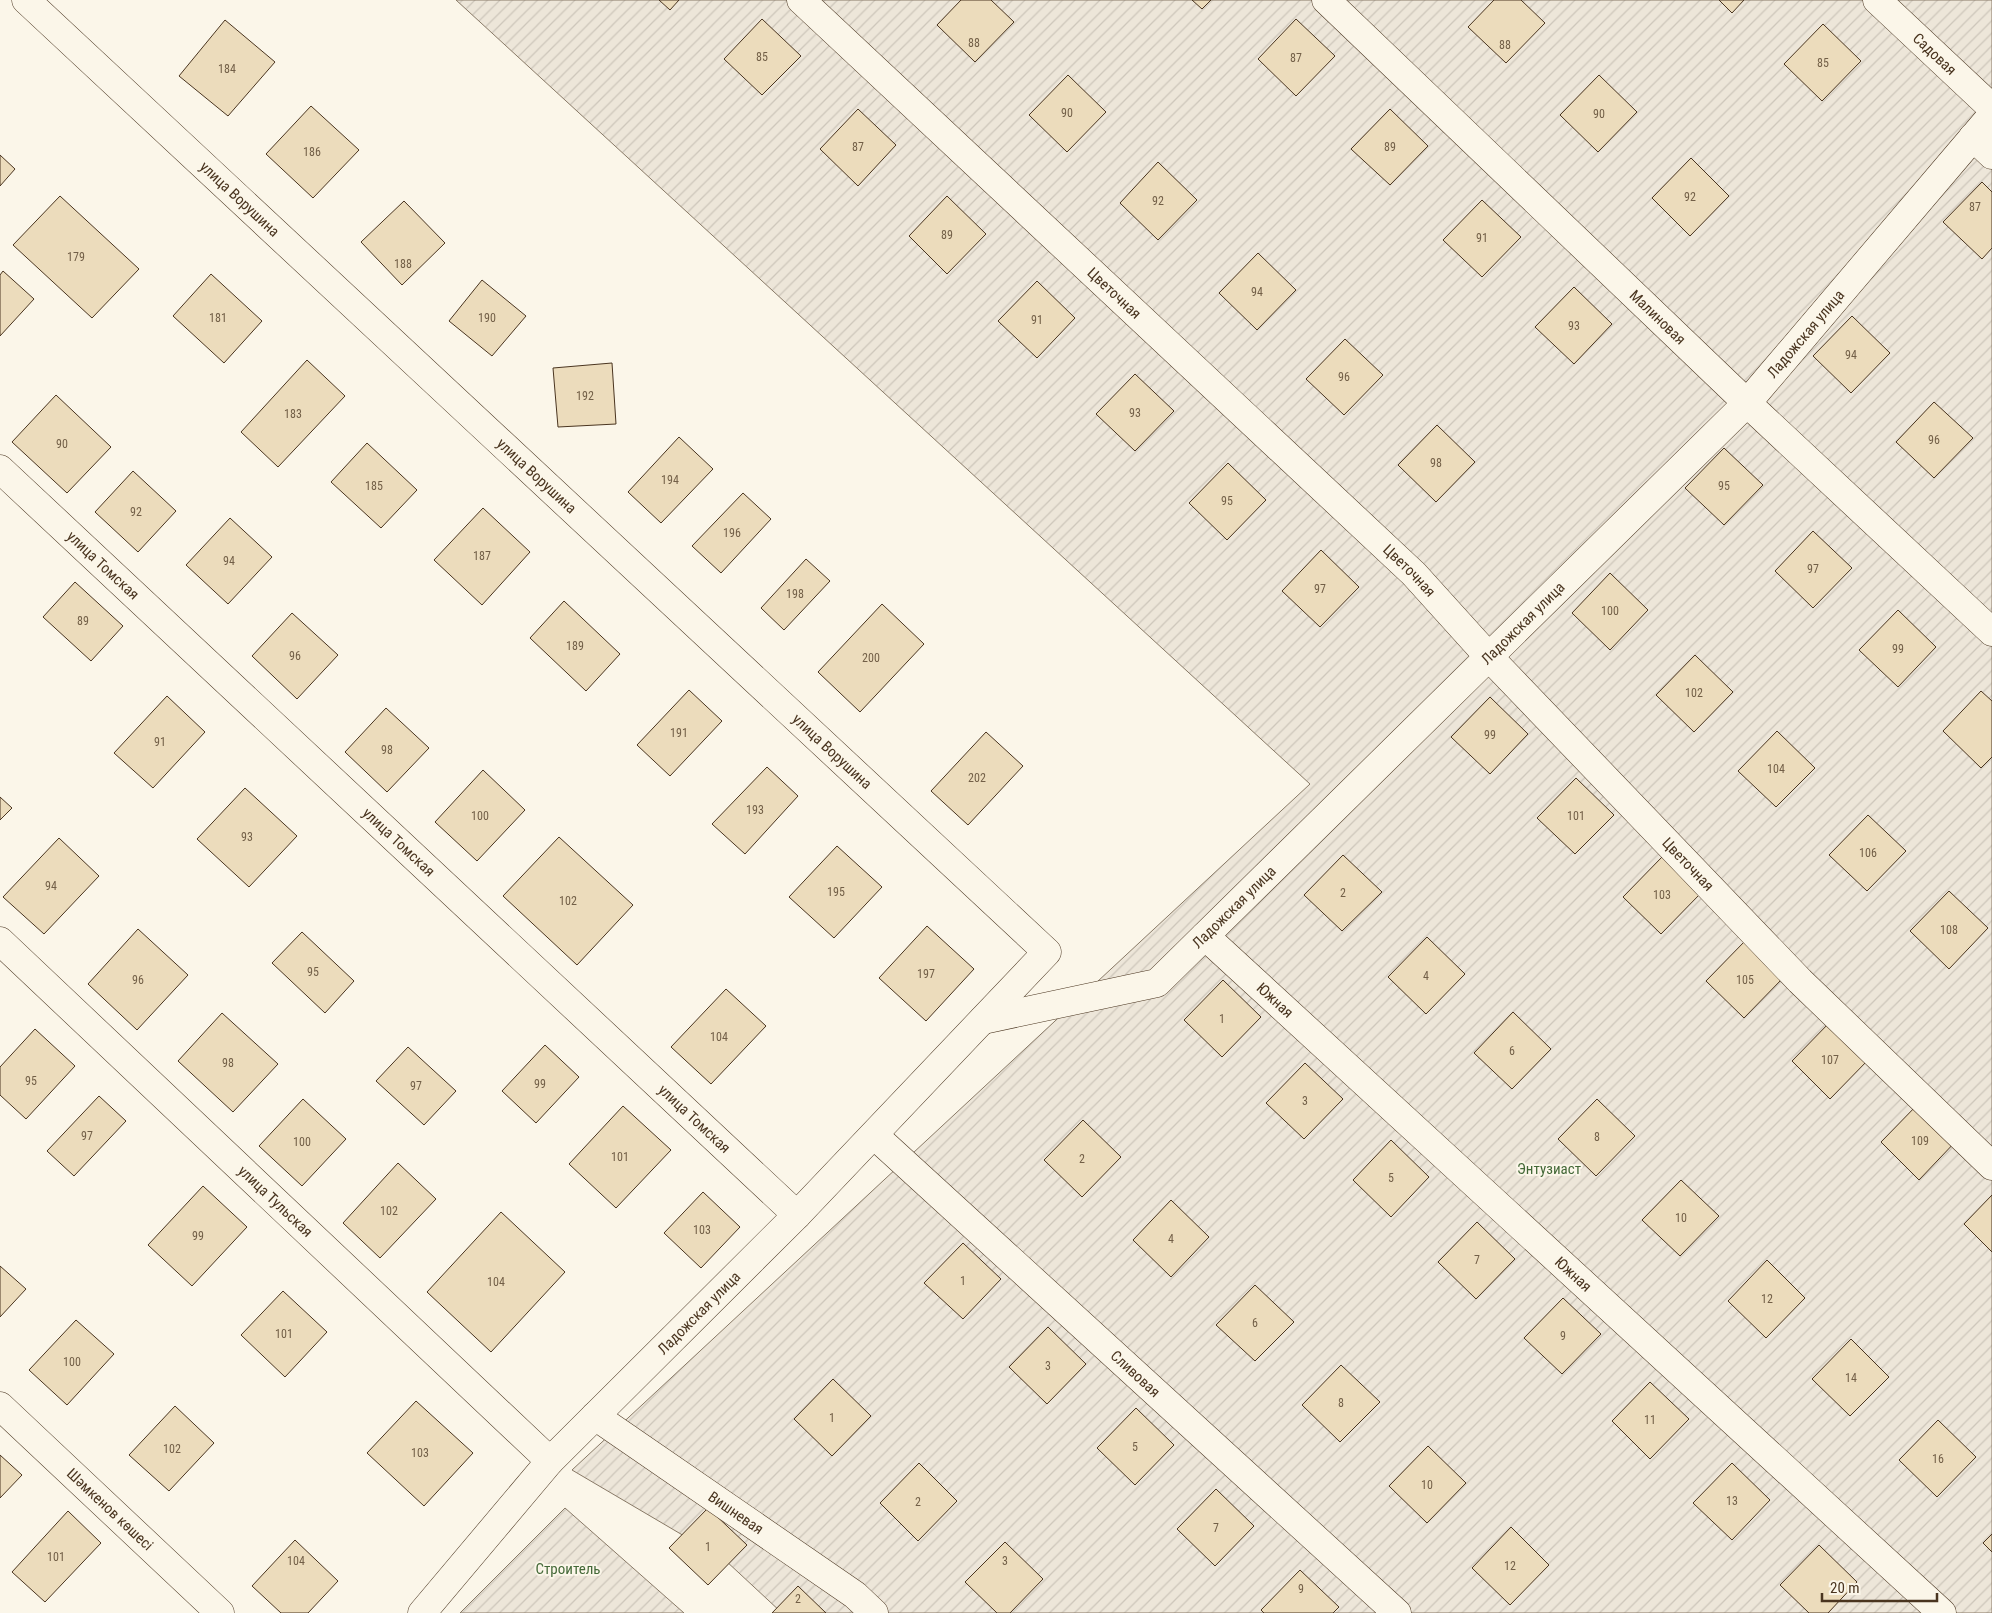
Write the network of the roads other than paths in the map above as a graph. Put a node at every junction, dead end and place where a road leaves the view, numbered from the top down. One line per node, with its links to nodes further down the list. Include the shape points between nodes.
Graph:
1 (26, 0): 14 (street, улица Ворушина)
2 (801, 0): 11 (street, Цветочная, via 1414,574)
3 (1326, 0): 8 (street, Малиновая)
4 (1877, 0): 5 (street, Садовая)
5 (1992, 108)
6 (1992, 115): 7 (street, Ладожская улица)
7 (1983, 146): 8 (street, Ладожская улица)
8 (1747, 403): 10 (street, Малиновая); 11 (street, Ладожская улица)
9 (0, 468): 18 (street, улица Томская)
10 (1992, 632)
11 (1489, 657): 12 (street, Ладожская улица); 17 (street, Цветочная, via 1800,981)
12 (1205, 936): 15 (street, Ладожская улица, via 1157,983); 26 (street, Южная)
13 (0, 941): 21 (street, улица Тульская)
14 (1047, 952): 15 (street, Ладожская улица)
15 (983, 1020): 16 (street, Ладожская улица)
16 (874, 1135): 18 (street, Ладожская улица); 25 (street, Сливовая)
17 (1992, 1166)
18 (797, 1215): 20 (street, Ладожская улица)
19 (0, 1406): 22 (street, Шәмкенов көшесі)
20 (596, 1416): 21 (street, Ладожская улица); 24 (street, Вишневая, via 855,1595)
21 (550, 1461): 23 (street, Ладожская улица)
22 (220, 1613)
23 (422, 1613)
24 (874, 1613)
25 (1397, 1613)
26 (1942, 1613)

